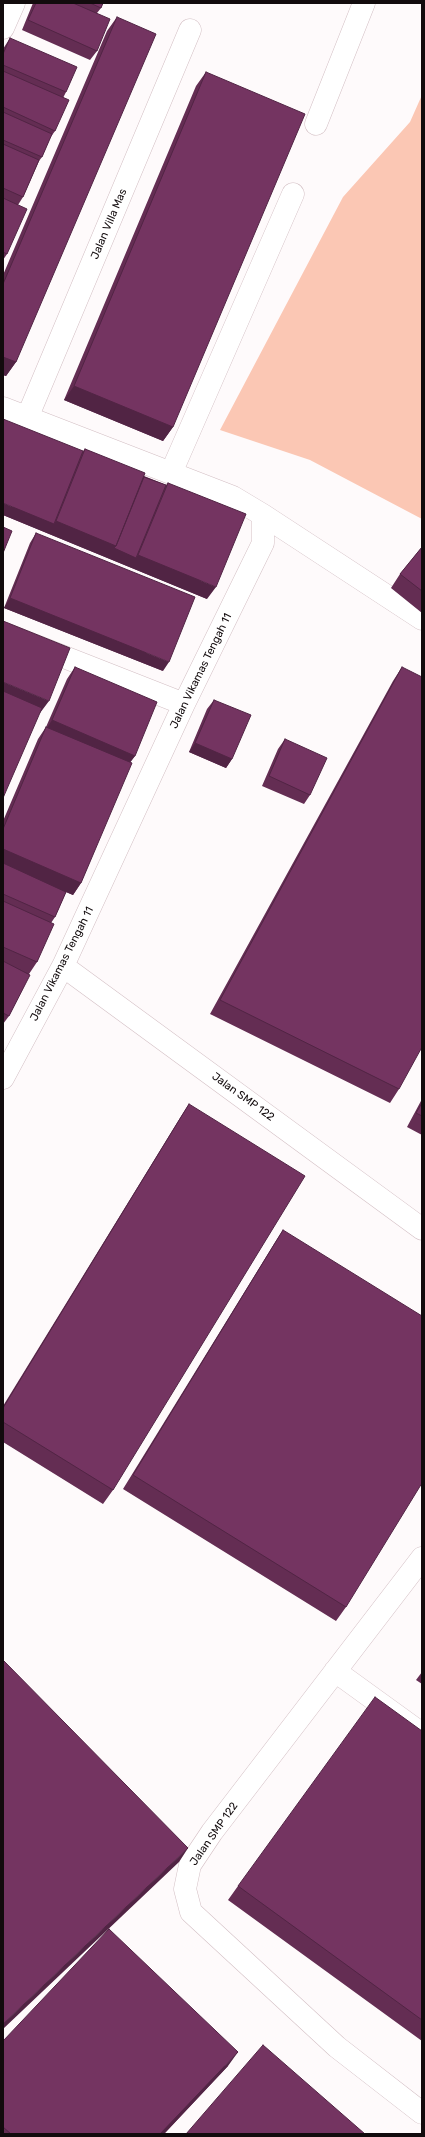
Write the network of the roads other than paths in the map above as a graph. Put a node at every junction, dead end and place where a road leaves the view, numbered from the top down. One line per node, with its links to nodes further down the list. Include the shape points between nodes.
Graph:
1 (14, 3): 3 (street)
2 (364, 3): 5 (street)
3 (3, 28)
4 (190, 30): 8 (street, Jalan Villa Mas)
5 (316, 124)
6 (293, 194): 9 (street)
7 (3, 408): 8 (street)
8 (27, 418): 9 (street)
9 (171, 473): 10 (street, via 233,497)
10 (263, 515): 11 (street); 13 (street, Jalan Vikamas Tengah 11, via 263,543)
11 (422, 619)
12 (3, 633): 13 (street)
13 (184, 704): 14 (street, Jalan Vikamas Tengah 11)
14 (63, 966): 15 (street, Jalan Vikamas Tengah 11); 16 (street, Jalan SMP 122)
15 (3, 1078)
16 (422, 1229)
17 (422, 1558): 18 (street, Jalan SMP 122)
18 (336, 1671): 19 (street); 20 (street, Jalan SMP 122, via 212,1832 190,1865 185,1890 191,1912 337,2046)
19 (422, 1734)
20 (422, 2113)

